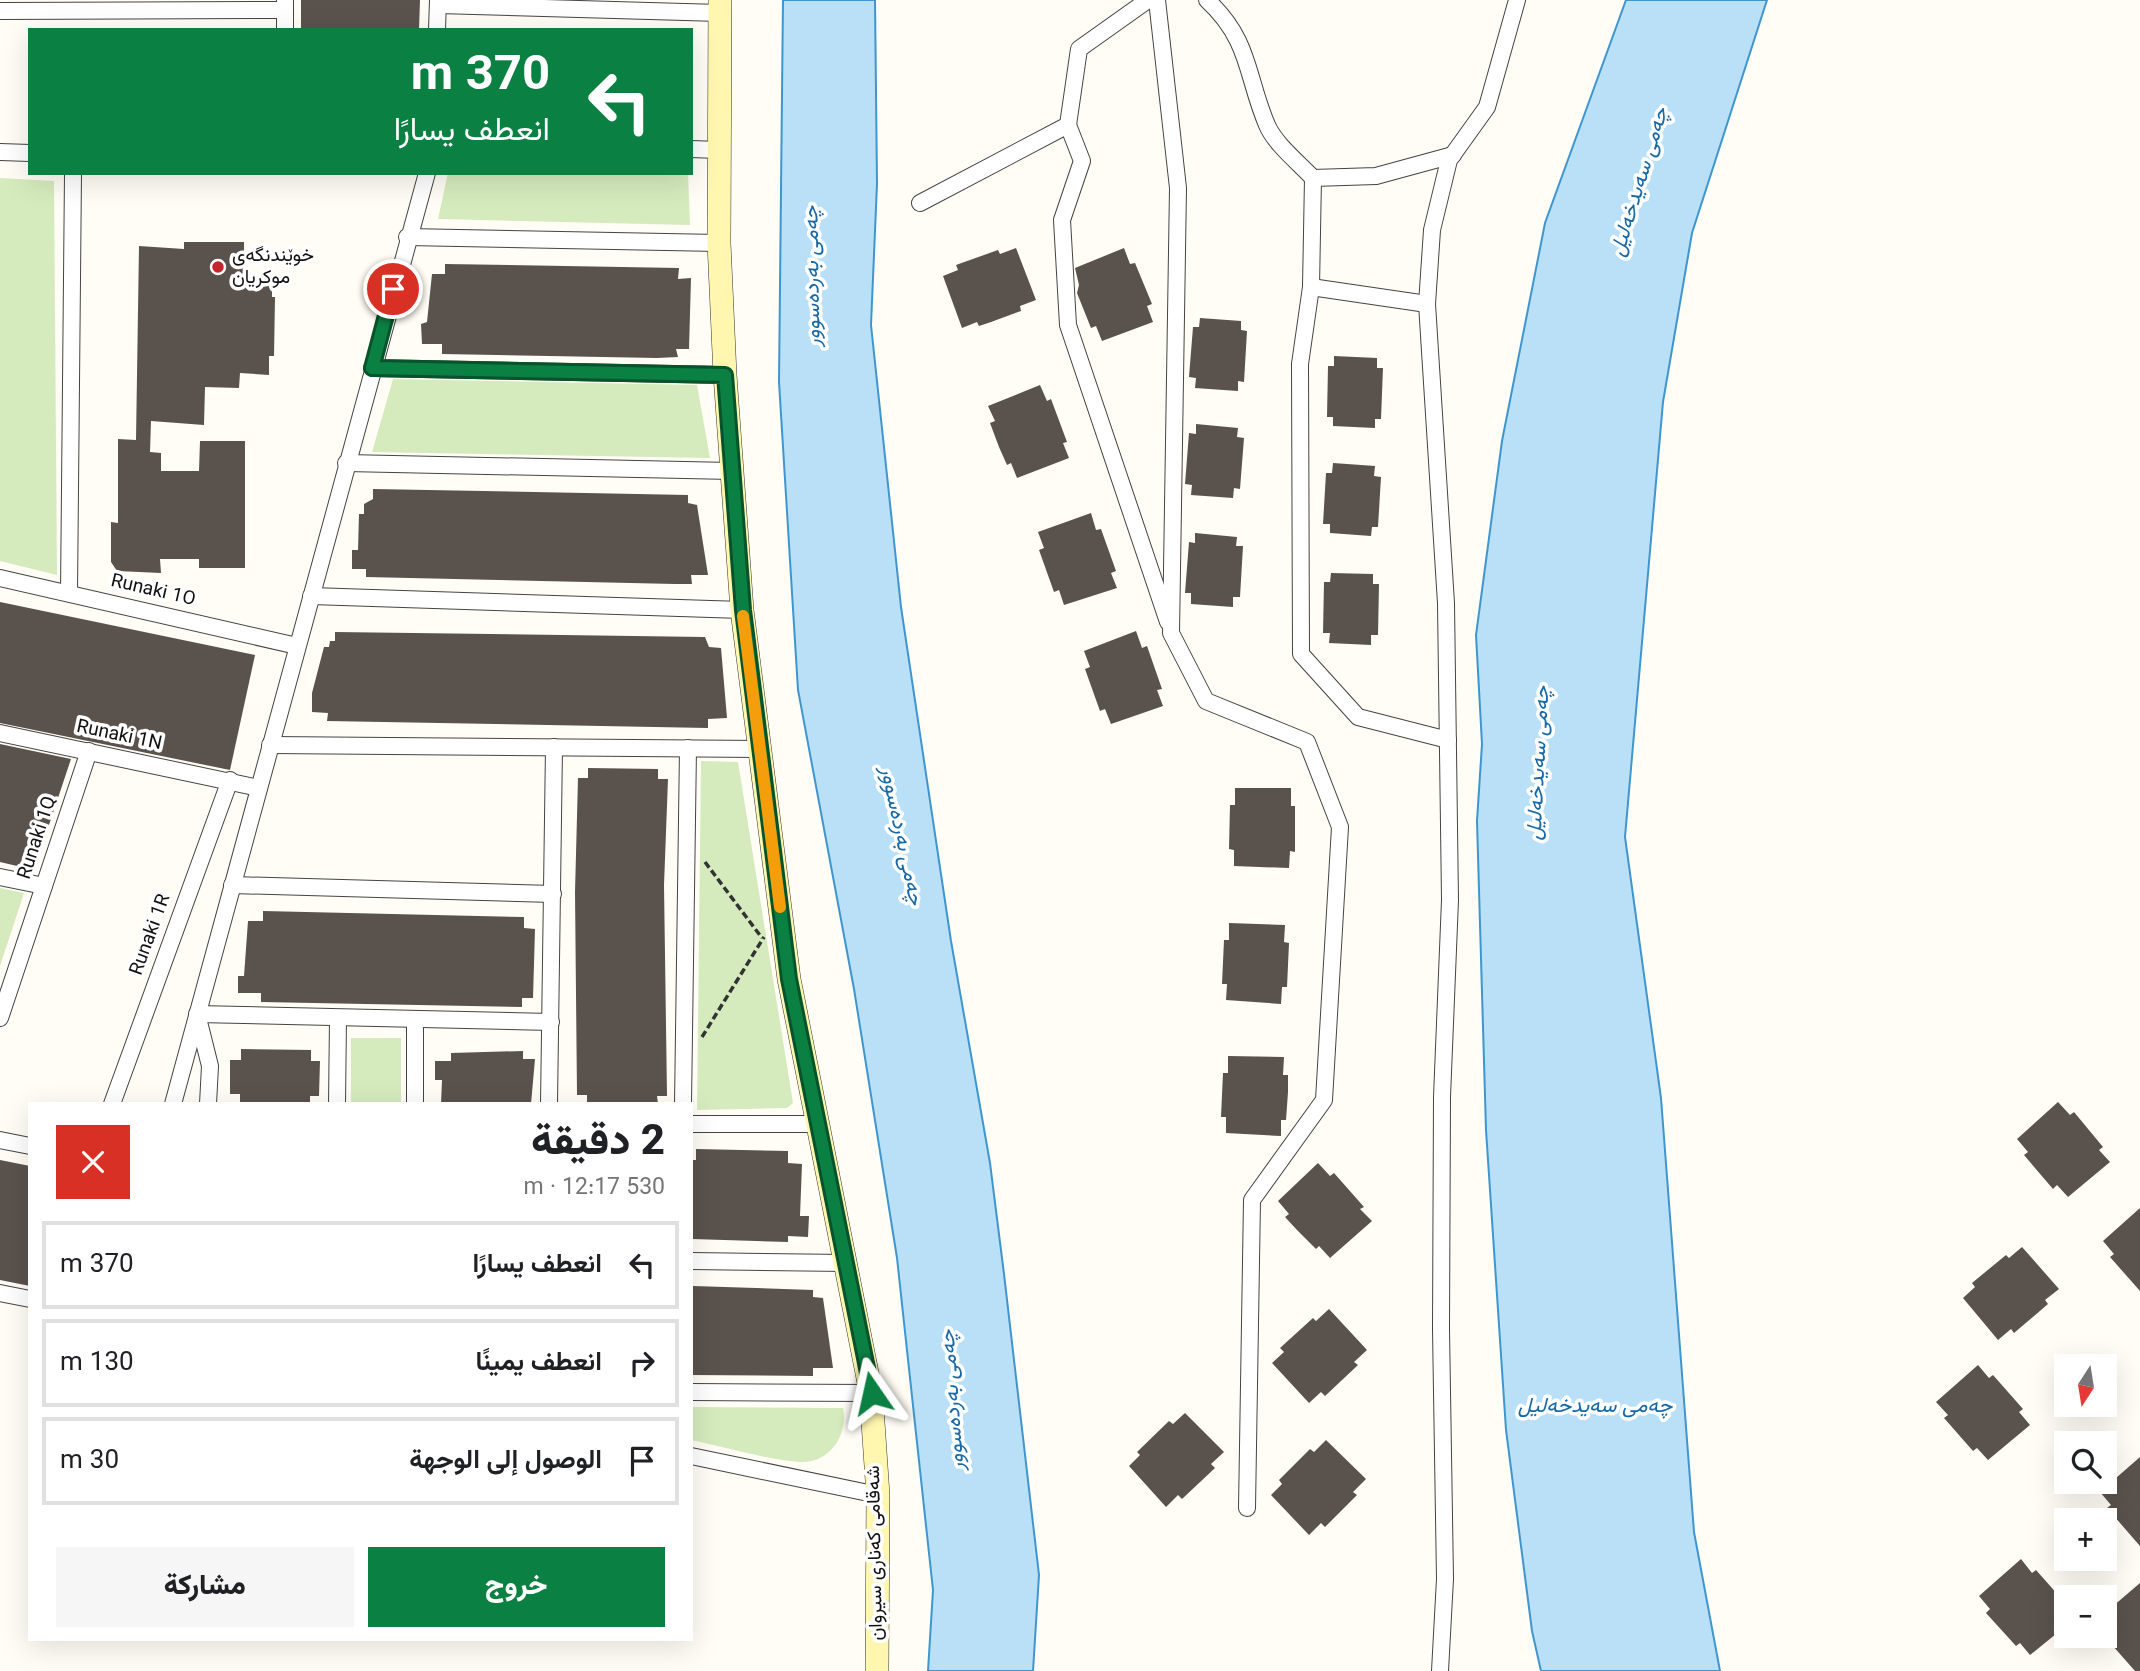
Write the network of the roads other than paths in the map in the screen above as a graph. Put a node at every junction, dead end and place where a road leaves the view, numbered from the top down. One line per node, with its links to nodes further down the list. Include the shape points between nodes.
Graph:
1 (1147, 0): 13 (street, via 1079,49)
2 (1157, 0): 35 (street, via 1178,188)
3 (1207, 0): 21 (street, via 1222,13 1248,58 1268,127)
4 (1517, 0): 18 (street, via 1487,107)
5 (438, 3): 6 (street); 12 (street)
6 (576, 4): 9 (street)
7 (147, 5): 8 (street); 10 (street)
8 (285, 5): 11 (street)
9 (720, 6): 15 (street, شەقامی کەناری سیروان)
10 (0, 12)
11 (285, 28)
12 (437, 28)
13 (1068, 125): 22 (street); 35 (street, via 1082,161 1062,220 1068,325)
14 (693, 149): 15 (street)
15 (718, 150): 24 (street, شەقامی کەناری سیروان)
16 (0, 152): 17 (street)
17 (28, 153)
18 (1453, 155): 21 (street, via 1376,176); 26 (street, via 1432,229)
19 (73, 175): 32 (street)
20 (426, 175): 23 (street)
21 (1313, 178): 25 (street)
22 (920, 202)
23 (407, 237): 24 (street); 27 (street)
24 (719, 243): 28 (street, شەقامی کەناری سیروان)
25 (1311, 287): 26 (street); 38 (street, via 1300,364 1301,654 1358,717)
26 (1427, 304): 38 (street, via 1446,603)
27 (372, 368): 28 (street); 29 (street)
28 (725, 375): 30 (street, شەقامی کەناری سیروان)
29 (346, 463): 30 (street); 33 (street)
30 (732, 471): 34 (street, شەقامی کەناری سیروان)
31 (0, 578): 32 (street, Runaki 1O)
32 (69, 593): 36 (street, Runaki 1O)
33 (311, 596): 34 (street); 36 (street)
34 (743, 610): 42 (street, شەقامی کەناری سیروان)
35 (1171, 633): 74 (street, via 1206,701 1307,742 1340,827 1325,1100 1252,1200)
36 (297, 646): 39 (street)
37 (0, 733): 43 (street, Runaki 1N)
38 (1448, 740): 76 (street, via 1450,900 1441,1329 1445,1579)
39 (270, 745): 40 (street); 45 (street)
40 (554, 747): 41 (street); 49 (street)
41 (688, 748): 42 (street); 61 (street)
42 (760, 749): 63 (street, شەقامی کەناری سیروان, via 789,979)
43 (89, 751): 44 (street, Runaki 1N); 48 (street, Runaki 1Q)
44 (230, 780): 45 (street, Runaki 1N); 55 (street, Runaki 1R)
45 (259, 788): 47 (street)
46 (0, 877): 48 (street)
47 (232, 885): 49 (street); 50 (street)
48 (44, 886): 51 (street, Runaki 1Q)
49 (553, 894): 54 (street)
50 (197, 1014): 52 (street); 56 (street); 57 (street, via 210,1066)
51 (0, 1018)
52 (338, 1018): 53 (street); 58 (street)
53 (415, 1019): 54 (street); 59 (street)
54 (551, 1022): 60 (street)
55 (112, 1102)
56 (174, 1102)
57 (208, 1102)
58 (337, 1102)
59 (415, 1102)
60 (549, 1102)
61 (682, 1102)
62 (693, 1124): 63 (street)
63 (818, 1124): 67 (street, شەقامی کەناری سیروان)
64 (0, 1140): 65 (street)
65 (28, 1146)
66 (693, 1261): 67 (street)
67 (847, 1263): 71 (street, شەقامی کەناری سیروان)
68 (0, 1293): 69 (street)
69 (28, 1299)
70 (693, 1392): 71 (street)
71 (872, 1393): 73 (street, شەقامی کەناری سیروان)
72 (693, 1457): 73 (street)
73 (878, 1495): 75 (street, شەقامی کەناری سیروان)
74 (1247, 1508)
75 (877, 1671)
76 (1440, 1671)

